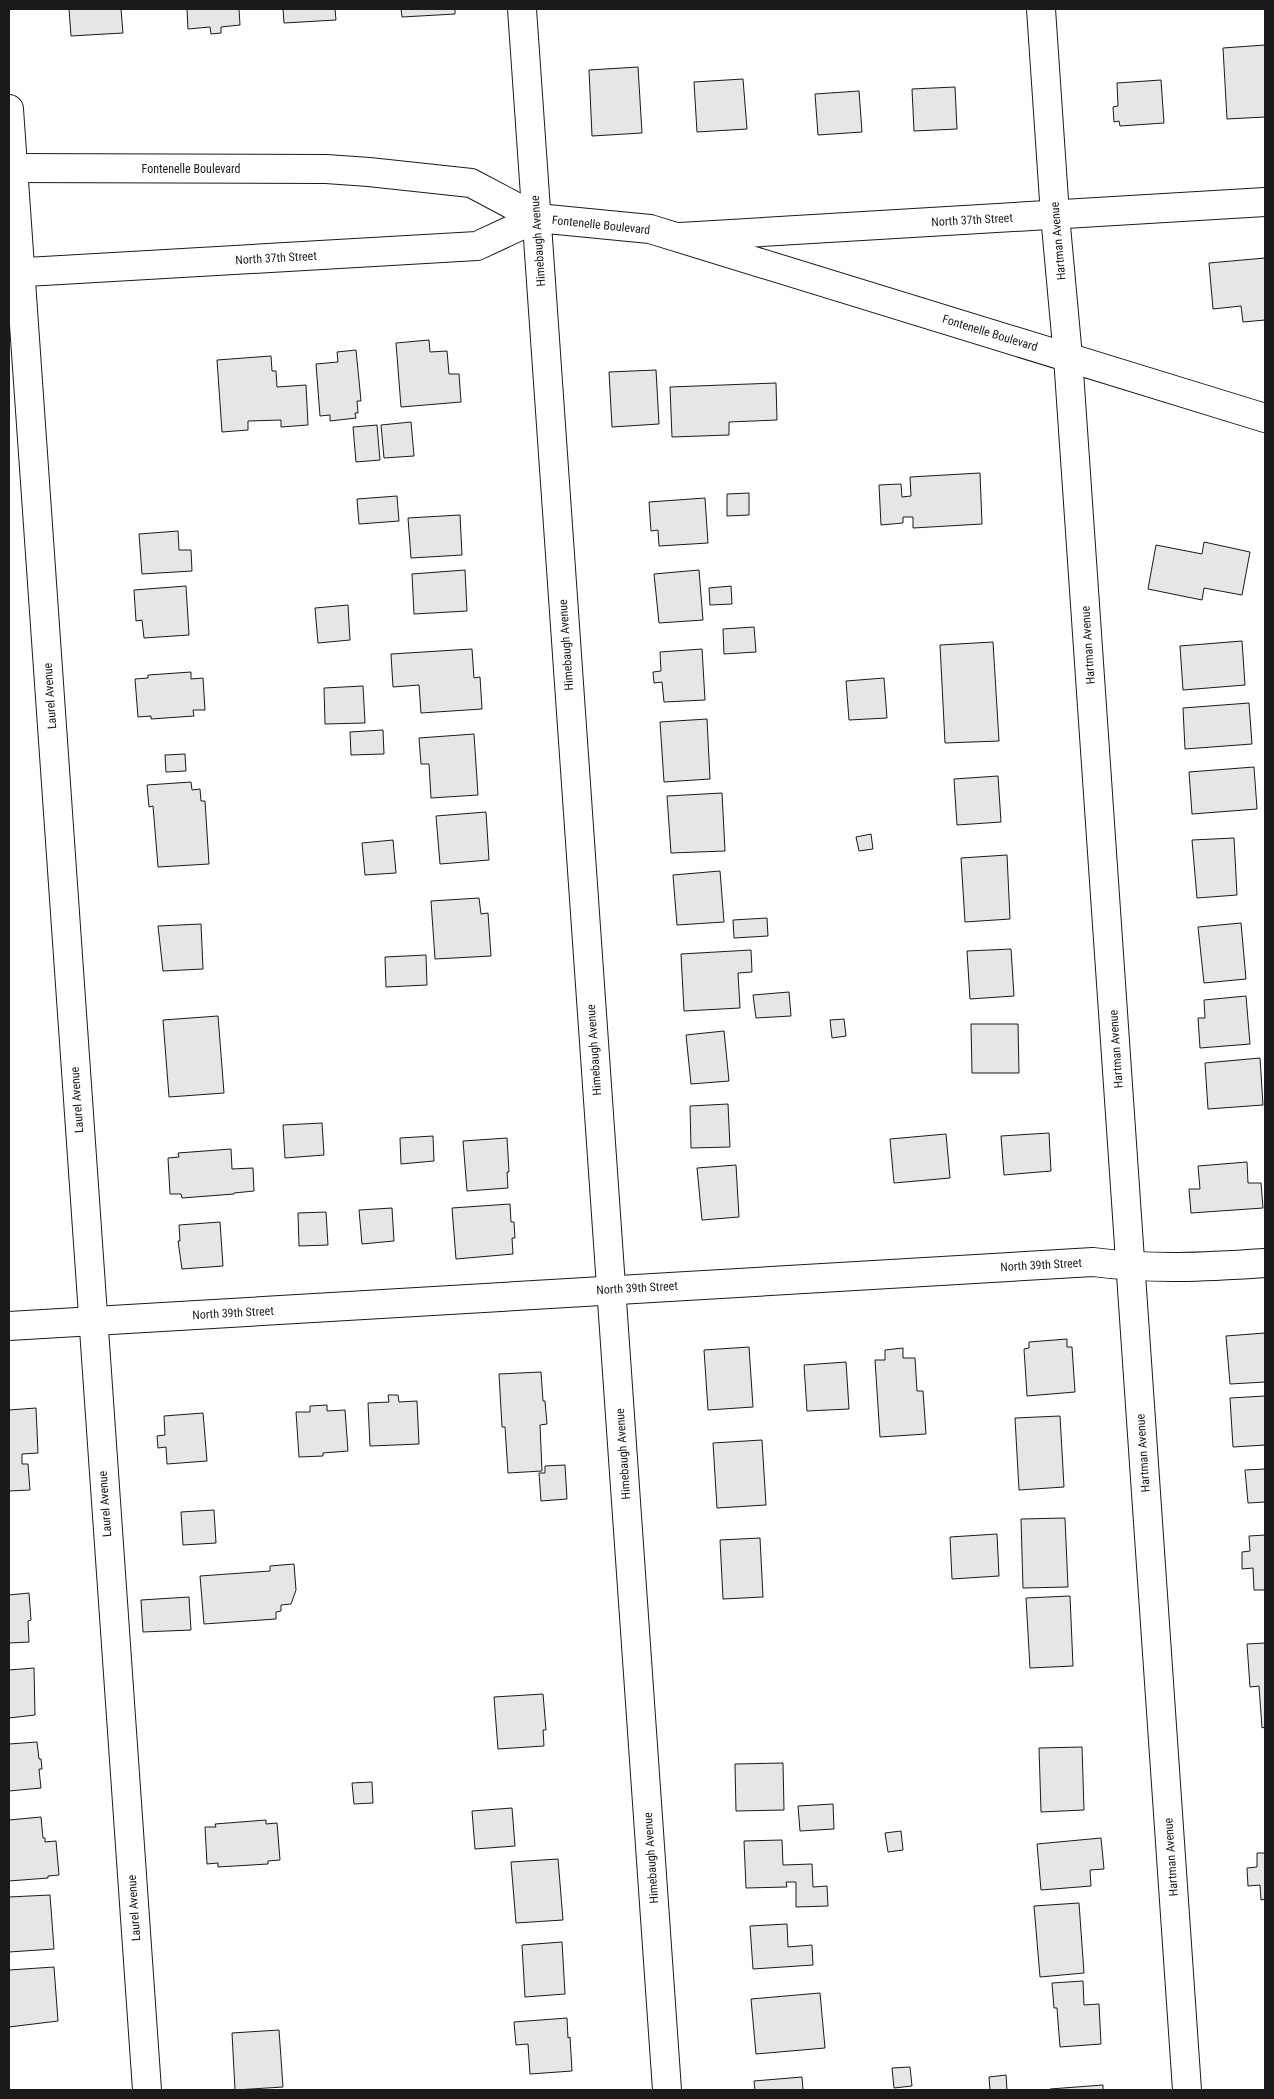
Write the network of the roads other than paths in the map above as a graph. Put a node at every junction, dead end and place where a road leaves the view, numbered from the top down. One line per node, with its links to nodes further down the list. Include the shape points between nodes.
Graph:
1 (522, 9): 7 (street, Himebaugh Avenue)
2 (1041, 9): 6 (street, Hartman Avenue)
3 (9, 109): 4 (street, Laurel Avenue)
4 (11, 168): 7 (street, Fontenelle Boulevard, via 326,169 369,172 471,183); 9 (street, Laurel Avenue)
5 (1265, 202): 6 (street, North 37th Street)
6 (1055, 215): 8 (street, North 37th Street); 10 (street, Hartman Avenue)
7 (537, 218): 8 (street, Fontenelle Boulevard, via 650,229); 9 (street, North 37th Street, via 478,246); 14 (street, Himebaugh Avenue)
8 (679, 237): 10 (street, Fontenelle Boulevard)
9 (15, 273): 15 (street, Laurel Avenue)
10 (1068, 357): 11 (street, Fontenelle Boulevard); 13 (street, Hartman Avenue)
11 (1265, 418)
12 (1265, 1263): 13 (street, North 39th Street, via 1178,1269)
13 (1130, 1267): 14 (street, North 39th Street, via 1093,1262); 19 (street, Hartman Avenue)
14 (611, 1290): 15 (street, North 39th Street); 18 (street, Himebaugh Avenue)
15 (92, 1321): 16 (street, North 39th Street); 17 (street, Laurel Avenue)
16 (9, 1326)
17 (147, 2090)
18 (667, 2090)
19 (1187, 2090)

